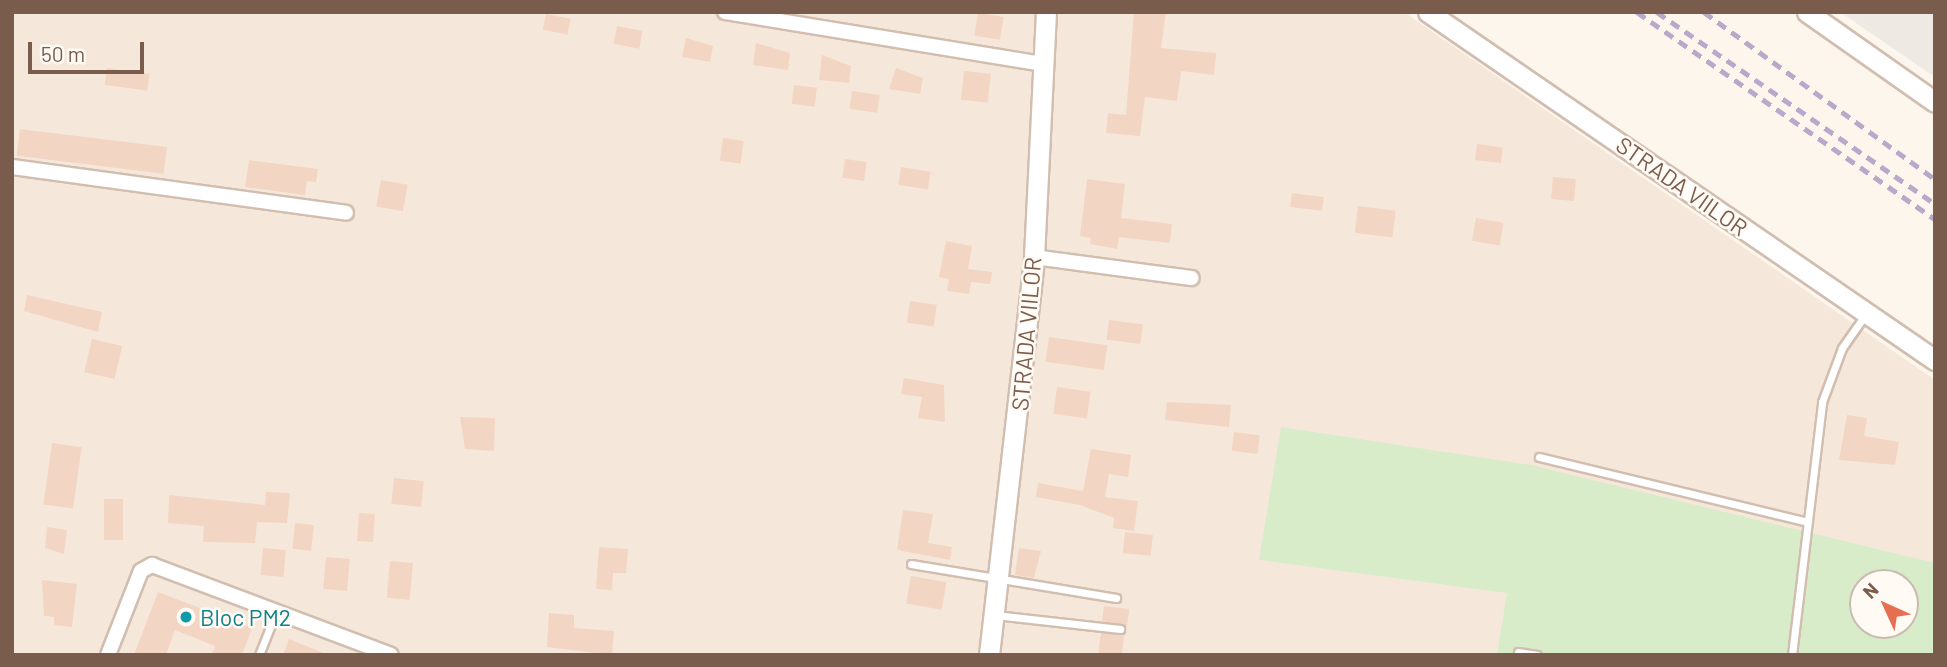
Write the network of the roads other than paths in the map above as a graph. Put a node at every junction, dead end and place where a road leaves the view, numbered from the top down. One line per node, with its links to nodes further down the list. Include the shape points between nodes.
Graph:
1 (724, 12): 5 (street)
2 (1046, 12): 5 (main road, STRADA VIILOR)
3 (1428, 12): 11 (main road, STRADA VIILOR)
4 (1807, 12): 6 (main road)
5 (1044, 64): 9 (main road, STRADA VIILOR)
6 (1935, 102)
7 (12, 167): 8 (street)
8 (346, 213)
9 (1034, 257): 10 (street); 16 (main road, STRADA VIILOR)
10 (1192, 278)
11 (1866, 314): 12 (main road, STRADA VIILOR); 14 (lane, via 1842,348 1822,401)
12 (1935, 360)
13 (1539, 457): 14 (lane)
14 (1807, 522): 27 (lane)
15 (911, 564): 16 (lane)
16 (999, 580): 17 (lane); 19 (main road, STRADA VIILOR)
17 (1115, 598)
18 (276, 612): 22 (street, via 145,565); 23 (lane); 24 (street)
19 (994, 615): 20 (lane); 25 (main road, STRADA VIILOR)
20 (1119, 629)
21 (1518, 652): 26 (lane)
22 (108, 654)
23 (259, 655)
24 (390, 655)
25 (989, 655)
26 (1536, 655)
27 (1792, 655)

